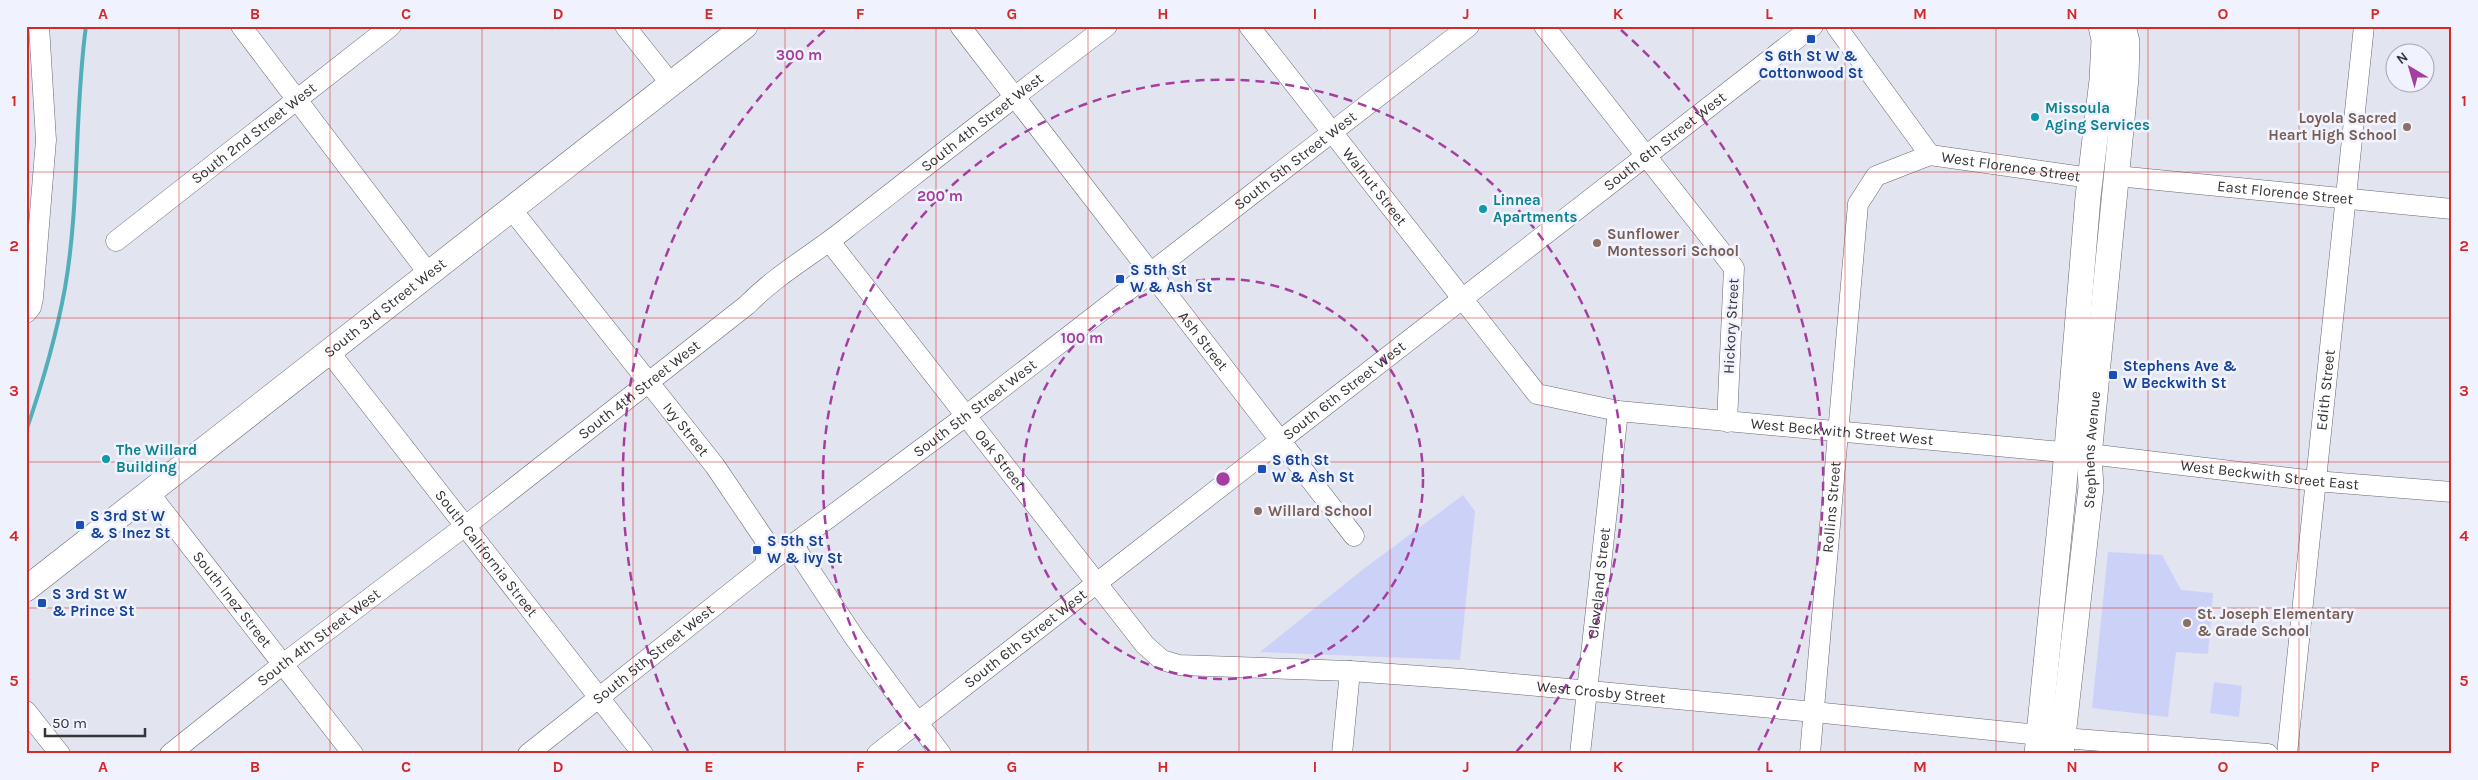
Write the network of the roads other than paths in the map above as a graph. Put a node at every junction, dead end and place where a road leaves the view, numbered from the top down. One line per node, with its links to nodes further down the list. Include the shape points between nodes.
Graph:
1 (39, 26): 16 (street)
2 (241, 26): 19 (street)
3 (391, 26): 19 (street, South 2nd Street West)
4 (625, 26): 17 (street)
5 (745, 26): 17 (main road, South 3rd Street West)
6 (960, 26): 18 (street, Ash Street)
7 (1107, 26): 18 (street, South 4th Street West)
8 (1249, 26): 20 (street, Walnut Street)
9 (1469, 26): 20 (street, South 5th Street West)
10 (1544, 26): 21 (street, Hickory Street)
11 (1813, 26): 21 (street, South 6th Street West)
12 (1836, 26): 22 (street)
13 (2101, 26): 25 (main road, Stephens Avenue, via 2104,40 2102,80)
14 (2123, 26): 24 (main road, Stephens Avenue, via 2127,42 2126,78)
15 (2364, 26): 26 (street, Edith Street)
16 (34, 68): 34 (street, via 46,140 33,298)
17 (671, 84): 28 (main road, South 3rd Street West)
18 (1015, 95): 30 (street, South 4th Street West); 31 (street, Ash Street)
19 (297, 100): 29 (street, South 2nd Street West); 32 (street)
20 (1333, 131): 31 (street, South 5th Street West); 33 (street, Walnut Street)
21 (1647, 155): 33 (street, South 6th Street West); 39 (street, Hickory Street, via 1734,268)
22 (1930, 155): 23 (street, West Florence Street); 25 (street, West Florence Street)
23 (1876, 176): 40 (street, Rollins Street, via 1858,204)
24 (2117, 176): 26 (street, East Florence Street); 42 (main road, Stephens Avenue)
25 (2090, 178): 42 (main road, Stephens Avenue)
26 (2345, 199): 27 (street, East Florence Street); 43 (street, Edith Street)
27 (2452, 209)
28 (512, 210): 32 (main road, South 3rd Street West); 36 (street, Ivy Street)
29 (116, 242)
30 (830, 242): 36 (street, South 4th Street West, via 763,288 747,305); 38 (street, Oak Street)
31 (1150, 273): 38 (street, South 5th Street West); 41 (street, Ash Street)
32 (429, 274): 35 (main road, South 3rd Street West)
33 (1462, 300): 37 (street, Walnut Street, via 1537,394); 41 (street, South 6th Street West)
34 (26, 313)
35 (330, 353): 45 (main road, South 3rd Street West); 46 (street, South California Street)
36 (648, 382): 46 (street, South 4th Street West); 49 (street, Ivy Street, via 715,466 765,540)
37 (1618, 411): 39 (street, West Beckwith Street West); 55 (street, Cleveland Street)
38 (967, 415): 48 (street, South 5th Street West); 50 (street, Oak Street)
39 (1726, 422): 40 (street, West Beckwith Street West)
40 (1839, 433): 42 (street, West Beckwith Street West); 58 (street, Rollins Street)
41 (1281, 440): 47 (street, Ash Street); 50 (street, South 6th Street West)
42 (2077, 454): 43 (street, West Beckwith Street East); 60 (main road, Stephens Avenue, via 2091,487)
43 (2315, 481): 44 (street, West Beckwith Street East); 72 (street, Edith Street)
44 (2452, 492)
45 (149, 493): 51 (main road, South 3rd Street West); 53 (street, South Inez Street)
46 (466, 525): 53 (street, South 4th Street West); 56 (street, South California Street)
47 (1354, 536)
48 (794, 546): 49 (street, South 5th Street West); 59 (street)
49 (766, 565): 56 (street, South 5th Street West)
50 (1098, 583): 52 (street, Oak Street, via 1145,645); 59 (street, South 6th Street West)
51 (26, 589)
52 (1162, 660): 54 (street, West Crosby Street, via 1179,665)
53 (283, 664): 62 (street, South 4th Street West); 63 (street, South Inez Street)
54 (1350, 671): 55 (street, West Crosby Street); 68 (street)
55 (1586, 692): 58 (street, West Crosby Street); 69 (street, Cleveland Street)
56 (600, 698): 64 (street, South 5th Street West); 65 (street, South California Street)
57 (26, 711): 61 (street)
58 (1814, 712): 60 (street, West Crosby Street); 70 (street, Rollins Street)
59 (916, 724): 66 (street, South 6th Street West); 67 (street)
60 (2050, 745): 71 (street, West Crosby Street)
61 (60, 754)
62 (170, 754)
63 (353, 754)
64 (528, 754)
65 (643, 754)
66 (877, 754)
67 (940, 754)
68 (1342, 754)
69 (1580, 754)
70 (1810, 754)
71 (2268, 754)
72 (2287, 754)

